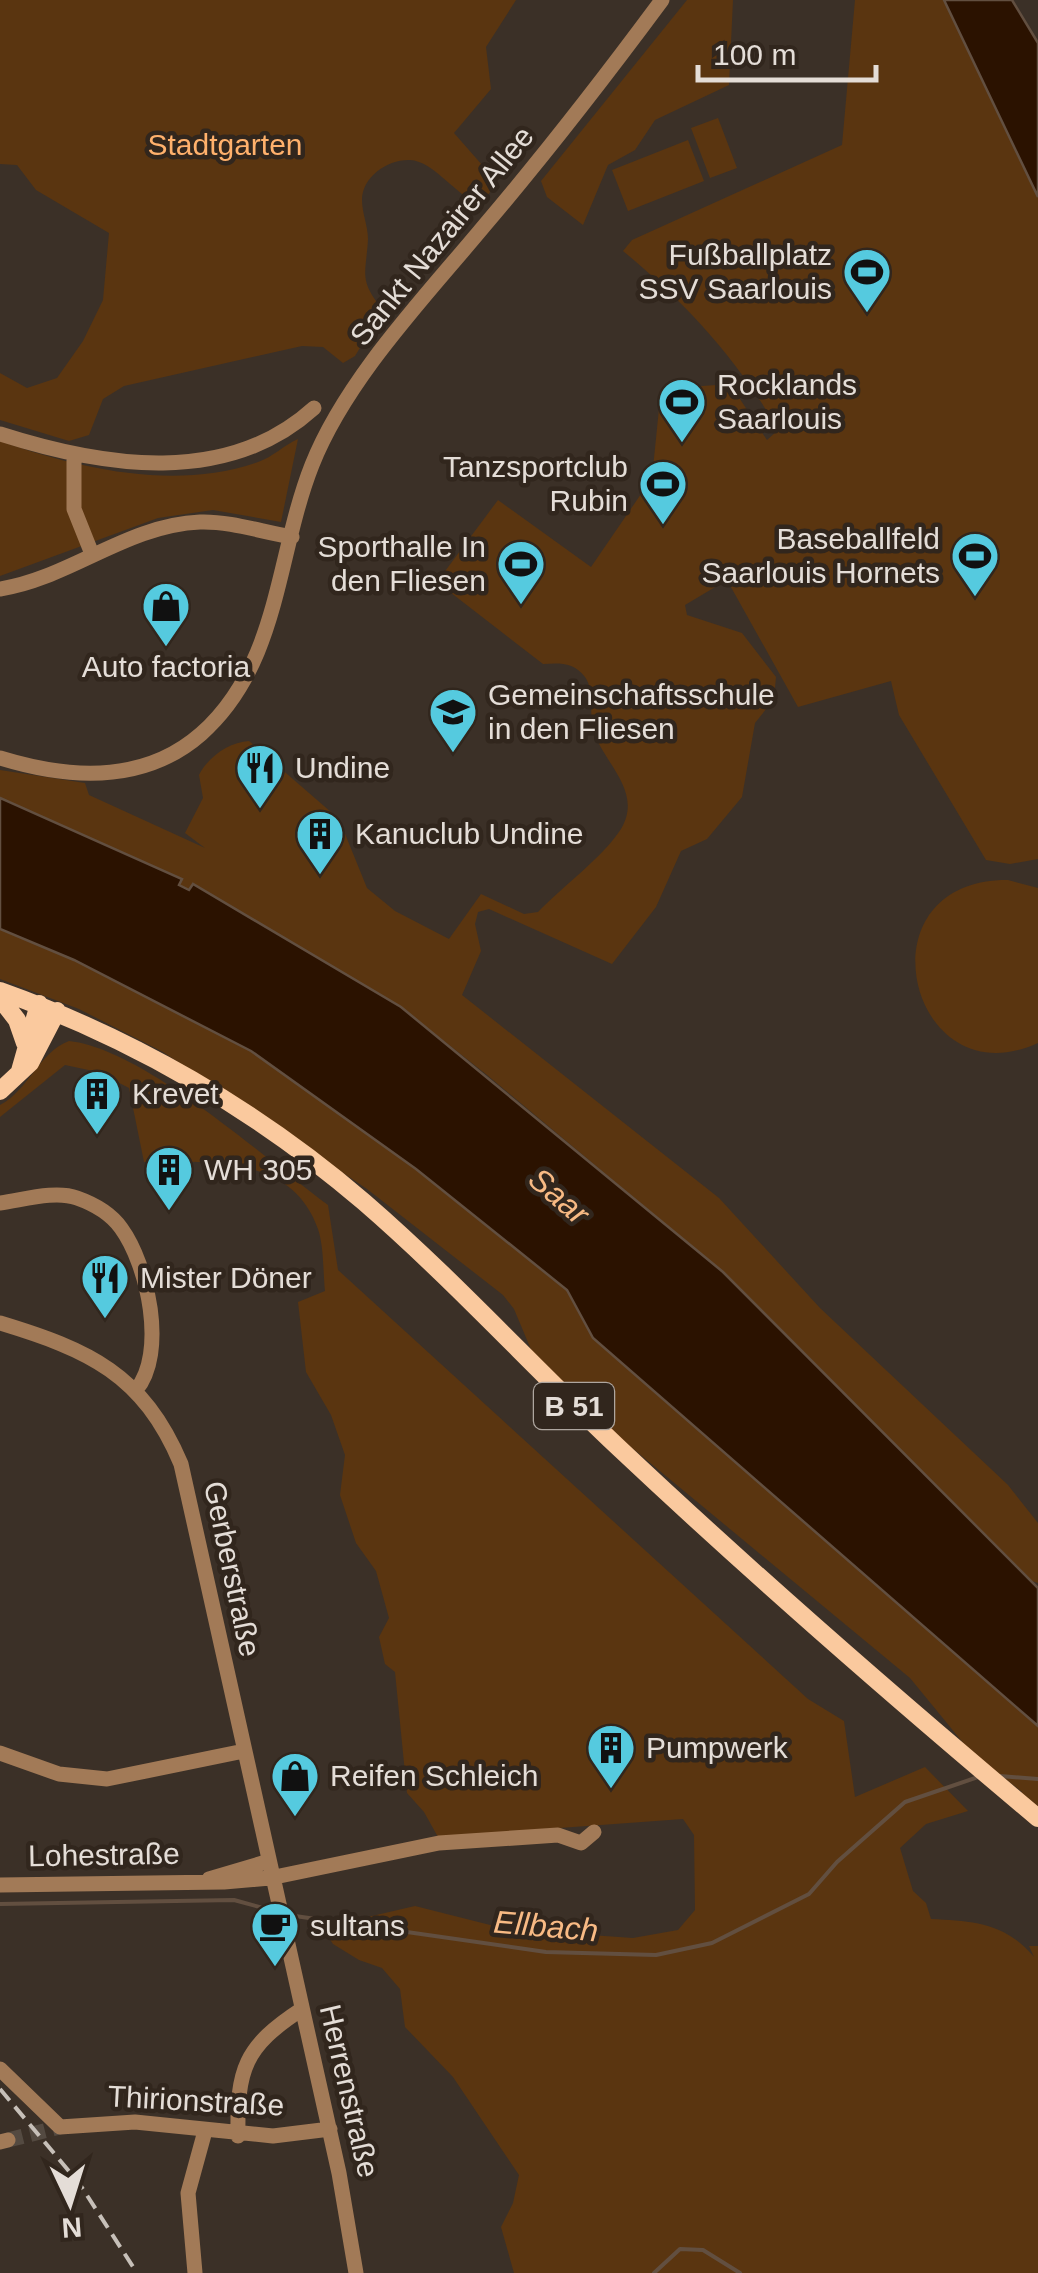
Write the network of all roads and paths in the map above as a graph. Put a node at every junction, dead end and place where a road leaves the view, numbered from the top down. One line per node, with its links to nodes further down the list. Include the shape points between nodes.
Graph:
1 (662, 0): 6 (street, Sankt Nazairer Allee, via 350,396 311,466)
2 (314, 408): 4 (street, via 270,442 224,456 141,464)
3 (0, 434): 4 (street)
4 (74, 456): 7 (street, via 74,509)
5 (232, 526): 6 (street); 6 (street); 7 (street, via 162,528)
6 (292, 535): 9 (street, Sankt Nazairer Allee, via 250,669 199,736 150,764 100,774 49,771)
7 (92, 554): 8 (street)
8 (0, 589)
9 (0, 758)
10 (0, 994): 11 (main road, B 51); 13 (main road)
11 (39, 1004): 12 (main road, B 51); 13 (main road)
12 (57, 1012): 14 (main road); 21 (main road, B 51, via 222,1100 363,1202 770,1590)
13 (25, 1043): 14 (main road)
14 (18, 1076): 15 (main road)
15 (0, 1091)
16 (0, 1203): 18 (street, via 73,1196 121,1228 140,1271 150,1326 149,1372)
17 (0, 1323): 18 (street, Gerberstraße, via 80,1350)
18 (136, 1390): 19 (street, Gerberstraße, via 181,1464)
19 (244, 1752): 20 (street, via 107,1779 59,1774); 23 (street, Gerberstraße)
20 (0, 1754)
21 (1038, 1818)
22 (594, 1832): 23 (street, Lohestraße, via 580,1843 558,1836 440,1843)
23 (268, 1870): 24 (street, Lohestraße, via 209,1879); 25 (street, Gerberstraße)
24 (0, 1885)
25 (280, 1922): 26 (street, Herrenstraße)
26 (302, 2009): 29 (street, Herrenstraße); 30 (street, via 243,2064)
27 (0, 2069): 28 (street, Thirionstraße, via 60,2127 122,2122)
28 (206, 2130): 30 (street, Thirionstraße); 31 (street, via 188,2192)
29 (330, 2130): 30 (street, Thirionstraße); 32 (street, Herrenstraße)
30 (238, 2136)
31 (195, 2273)
32 (356, 2273)

